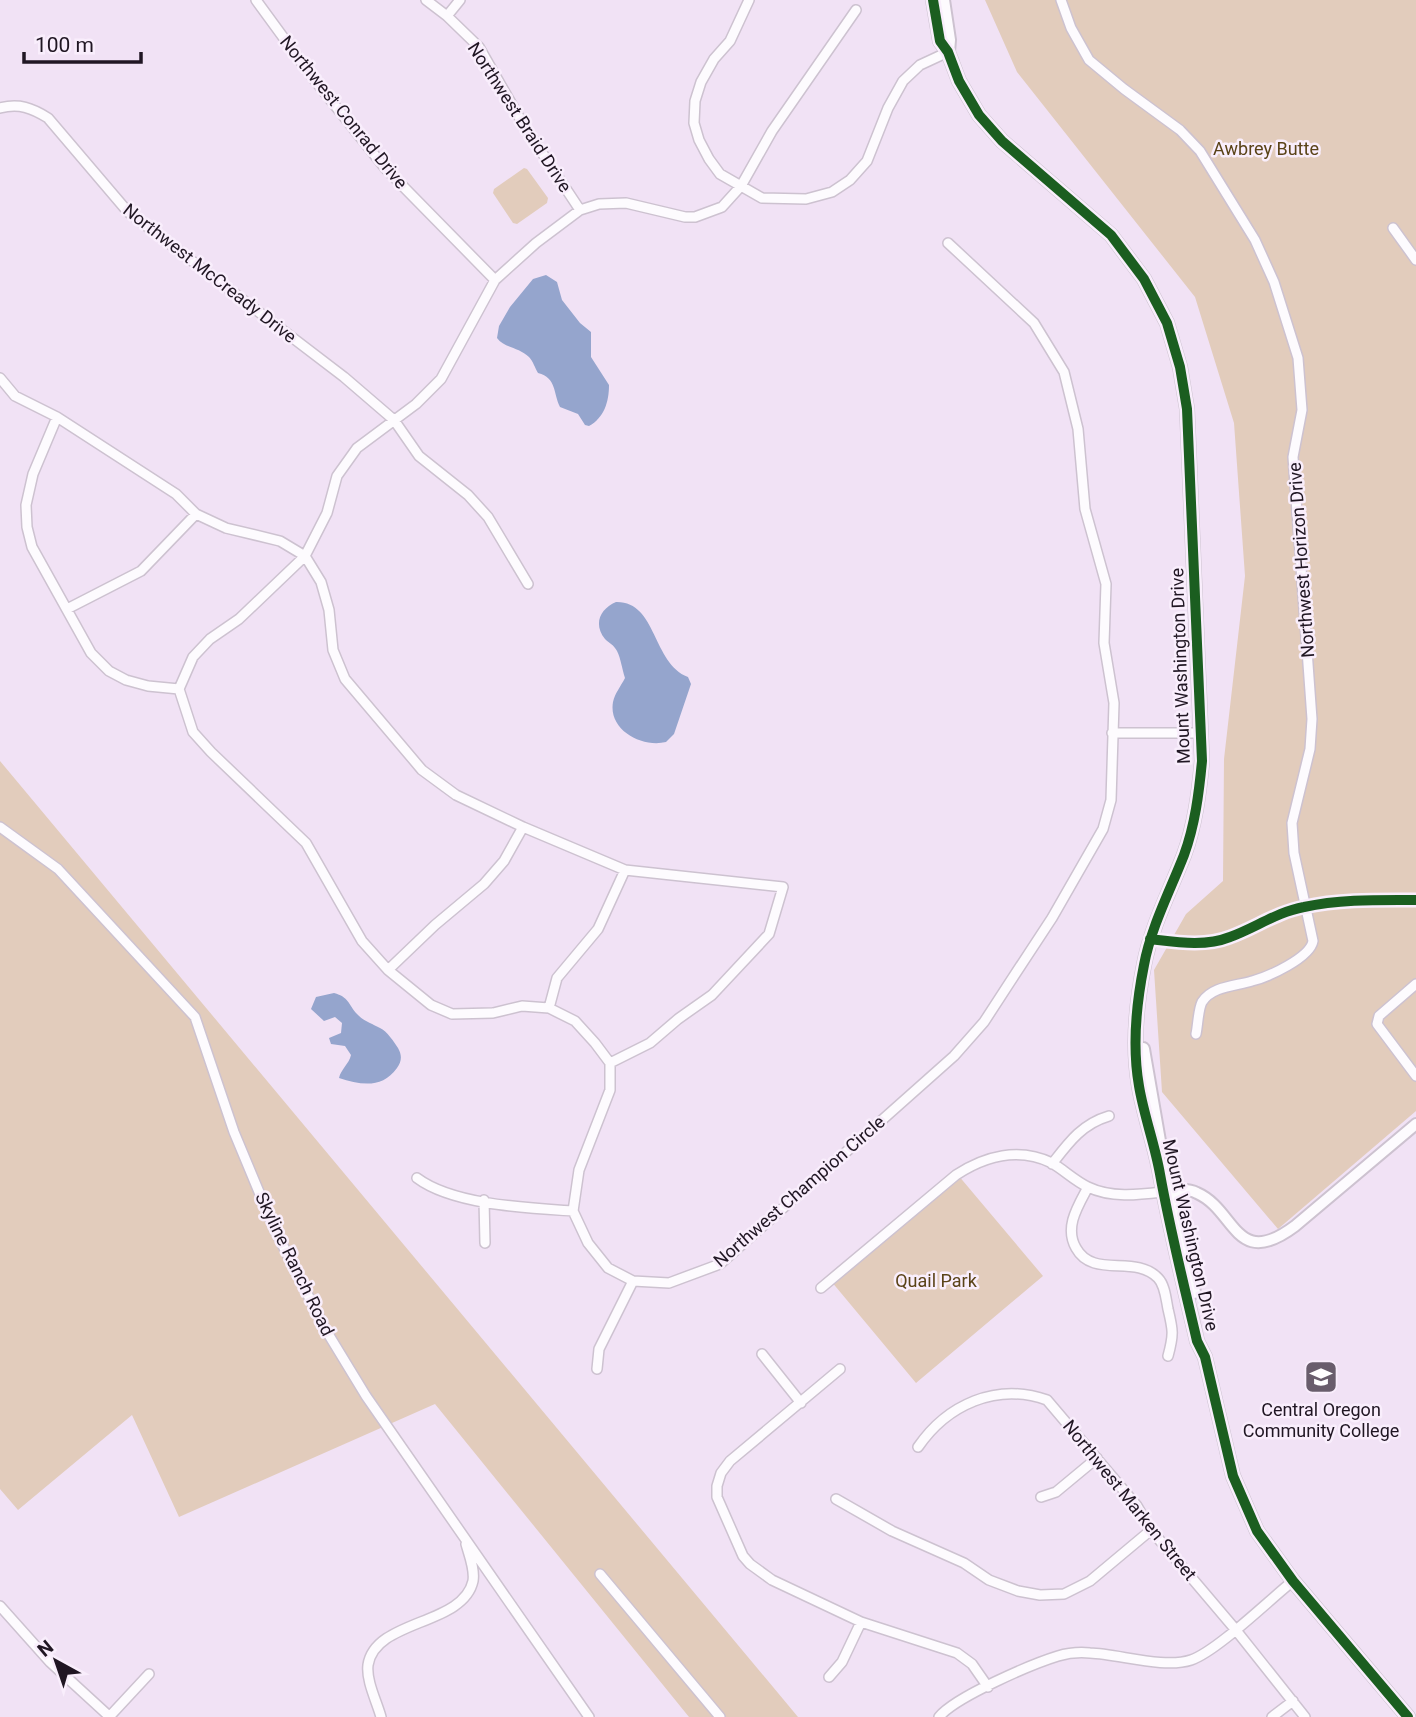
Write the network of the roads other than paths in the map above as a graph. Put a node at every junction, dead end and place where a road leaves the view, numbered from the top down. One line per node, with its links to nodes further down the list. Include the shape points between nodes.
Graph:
1 (256, 0): 17 (street, Northwest Conrad Drive, via 385,169)
2 (426, 0): 9 (street, Northwest Braid Drive)
3 (460, 0): 9 (street)
4 (749, 0): 12 (street, via 730,41 701,82 694,123 720,174)
5 (933, 0): 10 (main road, Mount Washington Drive, via 940,41)
6 (943, 0): 10 (main road, Mount Washington Drive)
7 (1061, 0): 32 (street, Northwest Horizon Drive, via 1089,60 1180,130 1200,151 1255,240 1298,358 1301,410 1293,457 1312,719 1310,748 1292,823)
8 (856, 10): 12 (street, via 772,131)
9 (447, 16): 13 (street, Northwest Braid Drive, via 479,47)
10 (948, 52): 12 (street, via 920,65 903,81 867,160 832,192 806,199 762,198); 27 (main road, Mount Washington Drive, via 979,115 1010,148 1111,235 1144,279 1167,323 1187,409)
11 (0, 108): 20 (street, Northwest McCready Drive, via 23,106 48,118 128,212)
12 (741, 186): 13 (street, via 722,206 695,217 626,203)
13 (580, 210): 17 (street)
14 (1393, 228): 16 (street)
15 (948, 243): 26 (street, Northwest Champion Circle, via 1034,323 1064,372 1078,429 1085,509 1106,584 1104,643 1114,703)
16 (1416, 260)
17 (495, 280): 20 (street, via 441,379)
18 (0, 378): 19 (street, via 15,396)
19 (57, 416): 21 (street, via 176,494); 24 (street, via 33,474 27,527 32,547)
20 (394, 420): 22 (street, via 357,448 337,476 327,513); 23 (street, Northwest McCready Drive, via 419,456 488,517)
21 (197, 514): 22 (street, via 226,528 279,541); 24 (street, via 141,571)
22 (305, 556): 25 (street, via 239,619 210,639 193,657); 29 (street, via 321,582 333,650 345,679 422,769 456,795)
23 (528, 584)
24 (67, 609): 25 (street, via 91,653 109,671 148,686)
25 (179, 689): 34 (street, via 193,732 306,843 362,941)
26 (1112, 733): 27 (street); 49 (street, Northwest Champion Circle, via 1111,800 1103,829 1052,918 970,1040 720,1264 669,1283)
27 (1202, 733): 33 (main road, Mount Washington Drive, via 1199,791 1190,836)
28 (0, 827): 61 (street, Skyline Ranch Road, via 58,869 195,1017 264,1204 324,1326 366,1396)
29 (523, 827): 30 (street); 34 (street, via 504,861 484,884)
30 (625, 870): 36 (street, via 598,929 557,978); 38 (street, via 783,887 769,934 712,995 650,1043)
31 (1416, 900): 32 (street)
32 (1304, 906): 33 (street, via 1205,943); 37 (street, Northwest Horizon Drive, via 1312,948 1255,980 1214,991 1202,1002)
33 (1150, 939): 45 (main road, Mount Washington Drive, via 1138,1021)
34 (388, 970): 36 (street, via 432,1005 452,1013)
35 (1416, 984): 39 (street, via 1379,1016 1377,1024)
36 (549, 1008): 38 (street, via 575,1021)
37 (1196, 1034)
38 (610, 1063): 47 (street, via 610,1090 579,1170)
39 (1416, 1076)
40 (1110, 1116): 42 (street, via 1078,1132)
41 (1416, 1124): 45 (street, via 1273,1240 1247,1238 1198,1193)
42 (1052, 1164): 44 (street); 50 (street, via 1024,1154 1000,1155 973,1164)
43 (417, 1178): 46 (street, via 431,1188)
44 (1088, 1187): 45 (street, via 1116,1195); 52 (street, via 1070,1228 1074,1245 1088,1262 1132,1266 1160,1279 1174,1336)
45 (1167, 1191): 63 (main road, Mount Washington Drive, via 1239,1491 1256,1531)
46 (484, 1200): 47 (street, via 516,1208); 48 (street)
47 (573, 1211): 49 (street, Northwest Champion Circle, via 587,1243 608,1268)
48 (485, 1243)
49 (633, 1281): 53 (street, via 598,1349)
50 (821, 1288)
51 (762, 1354): 55 (street)
52 (1168, 1356)
53 (597, 1369)
54 (840, 1369): 55 (street)
55 (801, 1403): 65 (street, via 730,1461 717,1486 719,1506 743,1556 759,1572)
56 (918, 1447): 57 (street, Northwest Marken Street, via 928,1432 967,1403 984,1397 1039,1397 1047,1400)
57 (1097, 1458): 58 (street, via 1056,1492); 60 (street, Northwest Marken Street)
58 (1041, 1497)
59 (836, 1499): 60 (street, via 989,1580 1040,1595 1064,1594 1090,1581)
60 (1151, 1530): 66 (street, Northwest Marken Street)
61 (465, 1538): 72 (street, via 473,1572 467,1596 384,1641 370,1656 368,1668); 73 (street, Skyline Ranch Road)
62 (600, 1574): 74 (street)
63 (1293, 1581): 66 (street); 78 (main road, Mount Washington Drive)
64 (0, 1606): 71 (street, via 50,1662)
65 (861, 1622): 68 (street, via 842,1662); 69 (street, via 957,1653 972,1664)
66 (1236, 1629): 69 (street, via 1192,1660 1075,1653 1031,1666); 70 (street, Northwest Marken Street)
67 (149, 1674): 71 (street)
68 (829, 1677)
69 (988, 1687): 75 (street, via 951,1705)
70 (1293, 1702): 76 (street); 77 (street, Northwest Marken Street)
71 (109, 1717)
72 (381, 1717)
73 (589, 1717)
74 (720, 1717)
75 (939, 1717)
76 (1272, 1717)
77 (1305, 1717)
78 (1408, 1717)

